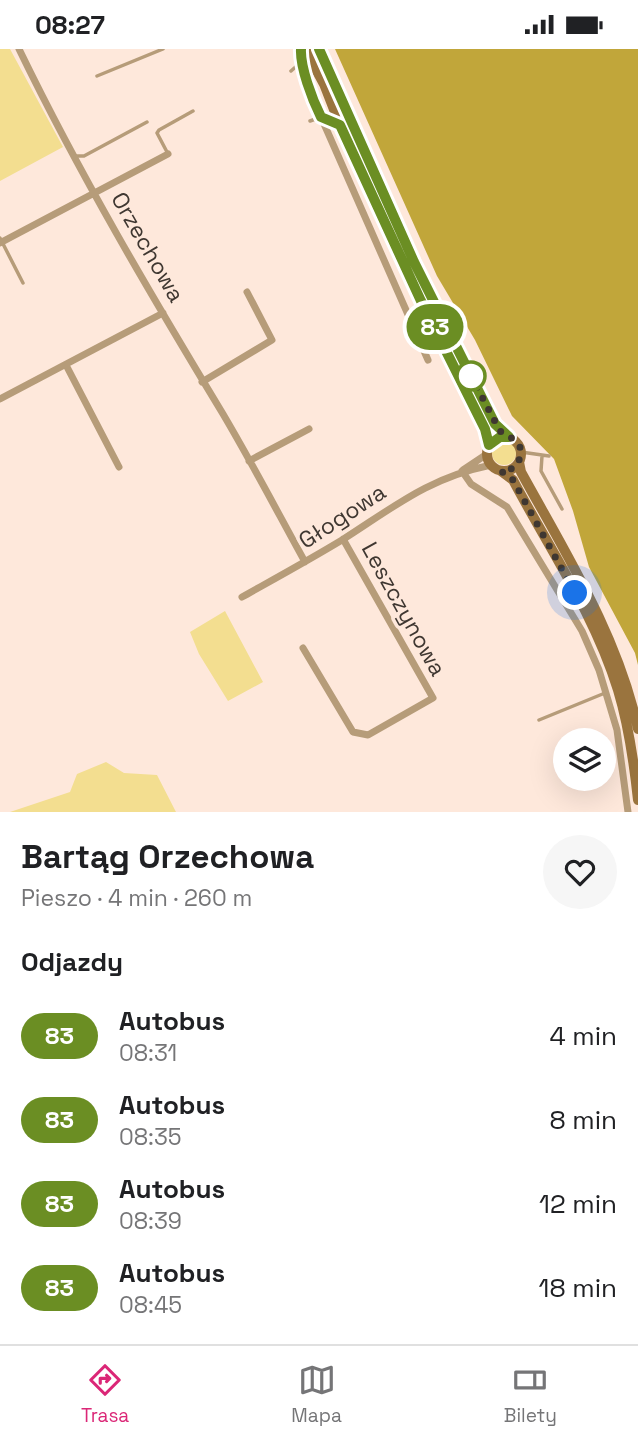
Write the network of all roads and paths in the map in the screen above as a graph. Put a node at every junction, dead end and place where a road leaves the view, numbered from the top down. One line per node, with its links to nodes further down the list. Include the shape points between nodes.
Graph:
1 (19, 49): 14 (street, Orzechowa)
2 (163, 49): 7 (lane)
3 (303, 49): 5 (lane); 12 (main road, via 324,84)
4 (319, 49): 25 (main road, via 426,285 495,424)
5 (300, 63): 6 (lane); 9 (lane)
6 (291, 71)
7 (97, 76)
8 (193, 111): 13 (lane, via 157,133)
9 (321, 117): 10 (lane); 12 (lane); 20 (street)
10 (310, 121)
11 (147, 122): 14 (lane, via 84,156)
12 (340, 125): 29 (main road, via 485,429)
13 (168, 153): 15 (street)
14 (74, 156): 15 (street, Orzechowa)
15 (95, 194): 16 (street); 19 (street, Orzechowa)
16 (1, 241): 17 (lane)
17 (23, 283)
18 (247, 292): 22 (street, via 272,340)
19 (163, 313): 21 (street); 22 (street, Orzechowa)
20 (428, 360)
21 (65, 365): 23 (street); 31 (street)
22 (202, 382): 30 (street, Orzechowa)
23 (0, 399)
24 (309, 429): 30 (street)
25 (509, 437): 28 (main road, via 517,443); 29 (main road, via 500,437)
26 (542, 456): 27 (lane); 28 (lane); 33 (lane, via 541,471)
27 (549, 456)
28 (520, 457): 29 (main road, via 511,469); 40 (main road, via 521,472 604,627)
29 (492, 459): 32 (street, Głogowa); 41 (main road, via 513,480 598,639 625,715)
30 (248, 461): 35 (street, Orzechowa)
31 (119, 467)
32 (463, 471): 34 (street, Głogowa, via 416,491); 38 (street, via 471,484 507,507 582,631)
33 (562, 509)
34 (343, 539): 35 (street, Głogowa); 37 (street, Leszczynowa, via 433,698 368,735 353,732)
35 (305, 562): 36 (street, Głogowa)
36 (242, 597)
37 (303, 648)
38 (607, 693): 39 (lane); 42 (street)
39 (540, 720)
40 (638, 729)
41 (638, 800)
42 (628, 812)

